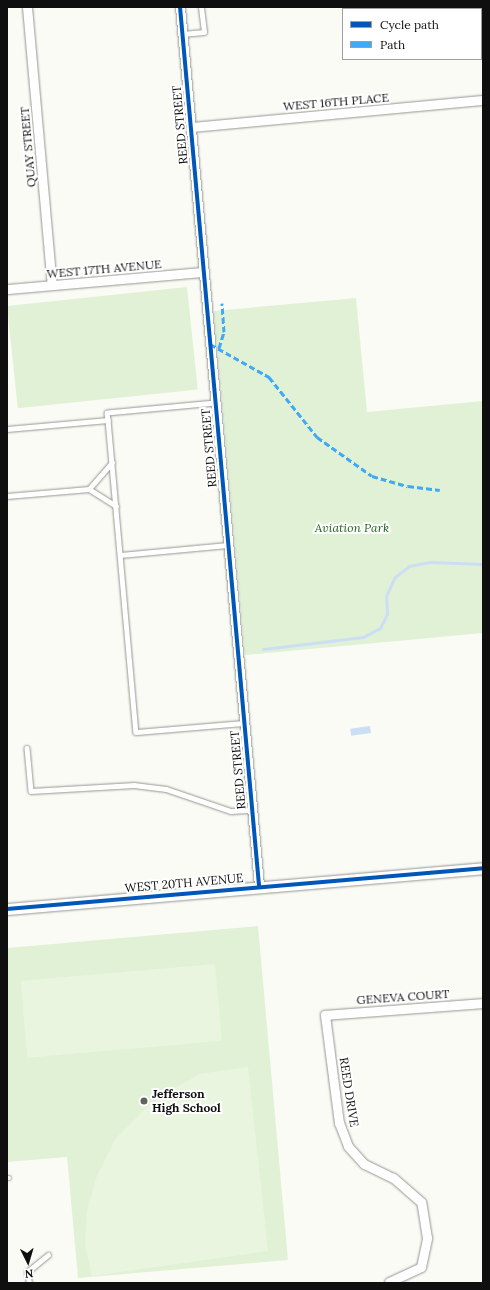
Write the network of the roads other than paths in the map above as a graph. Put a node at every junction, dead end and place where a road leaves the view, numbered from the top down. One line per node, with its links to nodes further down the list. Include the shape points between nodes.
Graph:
1 (27, 7): 8 (street, QUAY STREET)
2 (180, 7): 4 (street, REED STREET)
3 (201, 7): 4 (lane, via 204,32)
4 (182, 34): 6 (street, REED STREET)
5 (483, 100): 6 (street, WEST 16TH PLACE)
6 (191, 128): 7 (street, REED STREET)
7 (203, 272): 8 (street, WEST 17TH AVENUE); 10 (street, REED STREET)
8 (52, 285): 9 (street, WEST 17TH AVENUE)
9 (7, 290)
10 (215, 403): 11 (lane, via 107,413); 17 (street, REED STREET)
11 (108, 420): 12 (lane); 13 (lane)
12 (7, 430)
13 (112, 463): 14 (lane); 16 (lane)
14 (89, 489): 15 (lane); 16 (lane)
15 (7, 496)
16 (116, 506): 18 (lane)
17 (228, 545): 18 (lane); 19 (street, REED STREET)
18 (120, 556): 19 (lane, via 136,732)
19 (244, 723): 21 (street, REED STREET)
20 (27, 748): 21 (lane, via 31,791 134,785 166,789 231,811)
21 (252, 810): 23 (street, REED STREET)
22 (483, 868): 23 (street, WEST 20TH AVENUE)
23 (259, 886): 24 (street, WEST 20TH AVENUE)
24 (7, 909)
25 (483, 1003): 26 (street, GENEVA COURT)
26 (325, 1015): 28 (street, REED DRIVE, via 339,1123 348,1146 364,1164 393,1178 420,1202 427,1238 422,1267)
27 (48, 1255): 29 (lane, via 27,1272)
28 (389, 1282)
29 (29, 1283)

